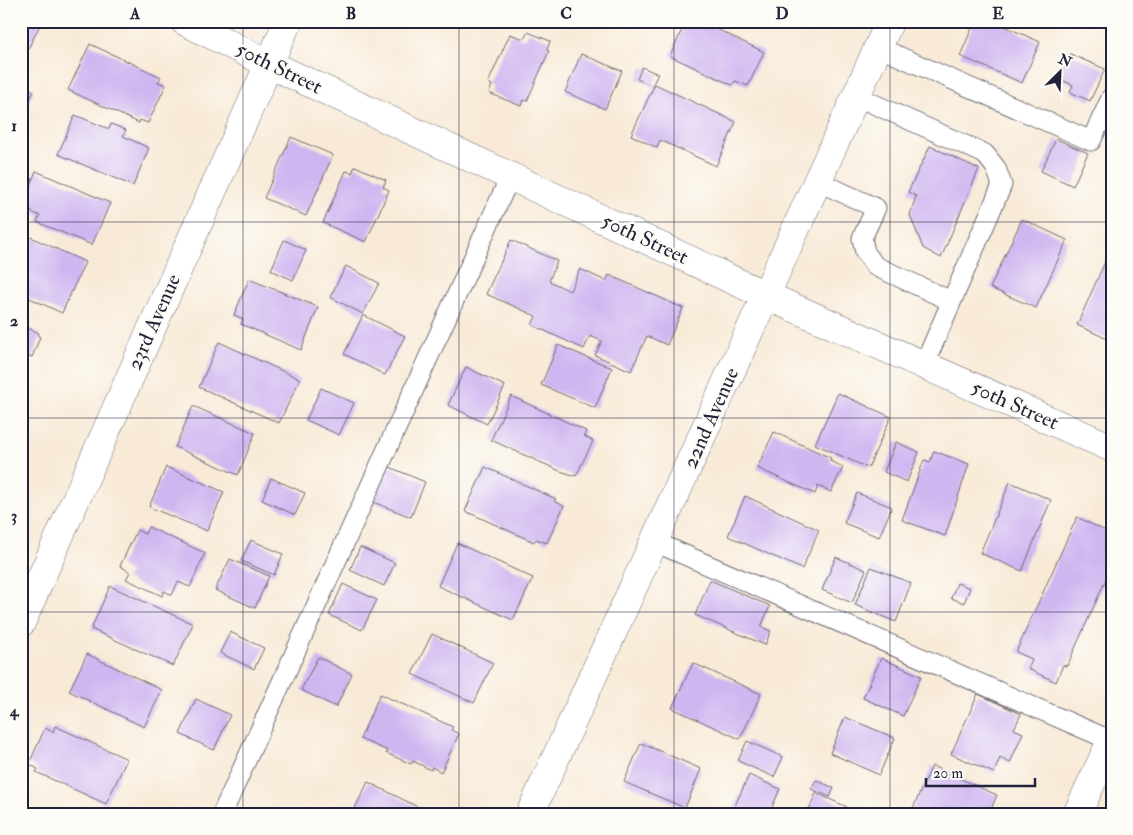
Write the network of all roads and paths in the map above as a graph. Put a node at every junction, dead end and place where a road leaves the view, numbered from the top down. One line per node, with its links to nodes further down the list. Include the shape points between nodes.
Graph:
1 (184, 21): 5 (street, 50th Street)
2 (288, 21): 5 (street, 23rd Avenue)
3 (890, 21): 4 (street, 22nd Avenue)
4 (878, 48): 6 (street, 22nd Avenue); 7 (lane, via 1091,141)
5 (269, 64): 8 (street, 50th Street); 15 (street, 23rd Avenue)
6 (856, 96): 9 (street, 22nd Avenue); 11 (lane, via 985,154 996,168 1002,185)
7 (1112, 96)
8 (510, 176): 10 (street, 50th Street); 17 (lane)
9 (817, 182): 10 (street, 22nd Avenue); 11 (lane, via 876,208 862,238 865,252 875,266)
10 (765, 295): 12 (street, 50th Street); 14 (street, 22nd Avenue)
11 (951, 301): 12 (lane)
12 (924, 365): 13 (street, 50th Street)
13 (1112, 448)
14 (655, 542): 16 (lane); 18 (street, 22nd Avenue)
15 (21, 623)
16 (1112, 740): 19 (street)
17 (222, 814)
18 (530, 814)
19 (1078, 814)

